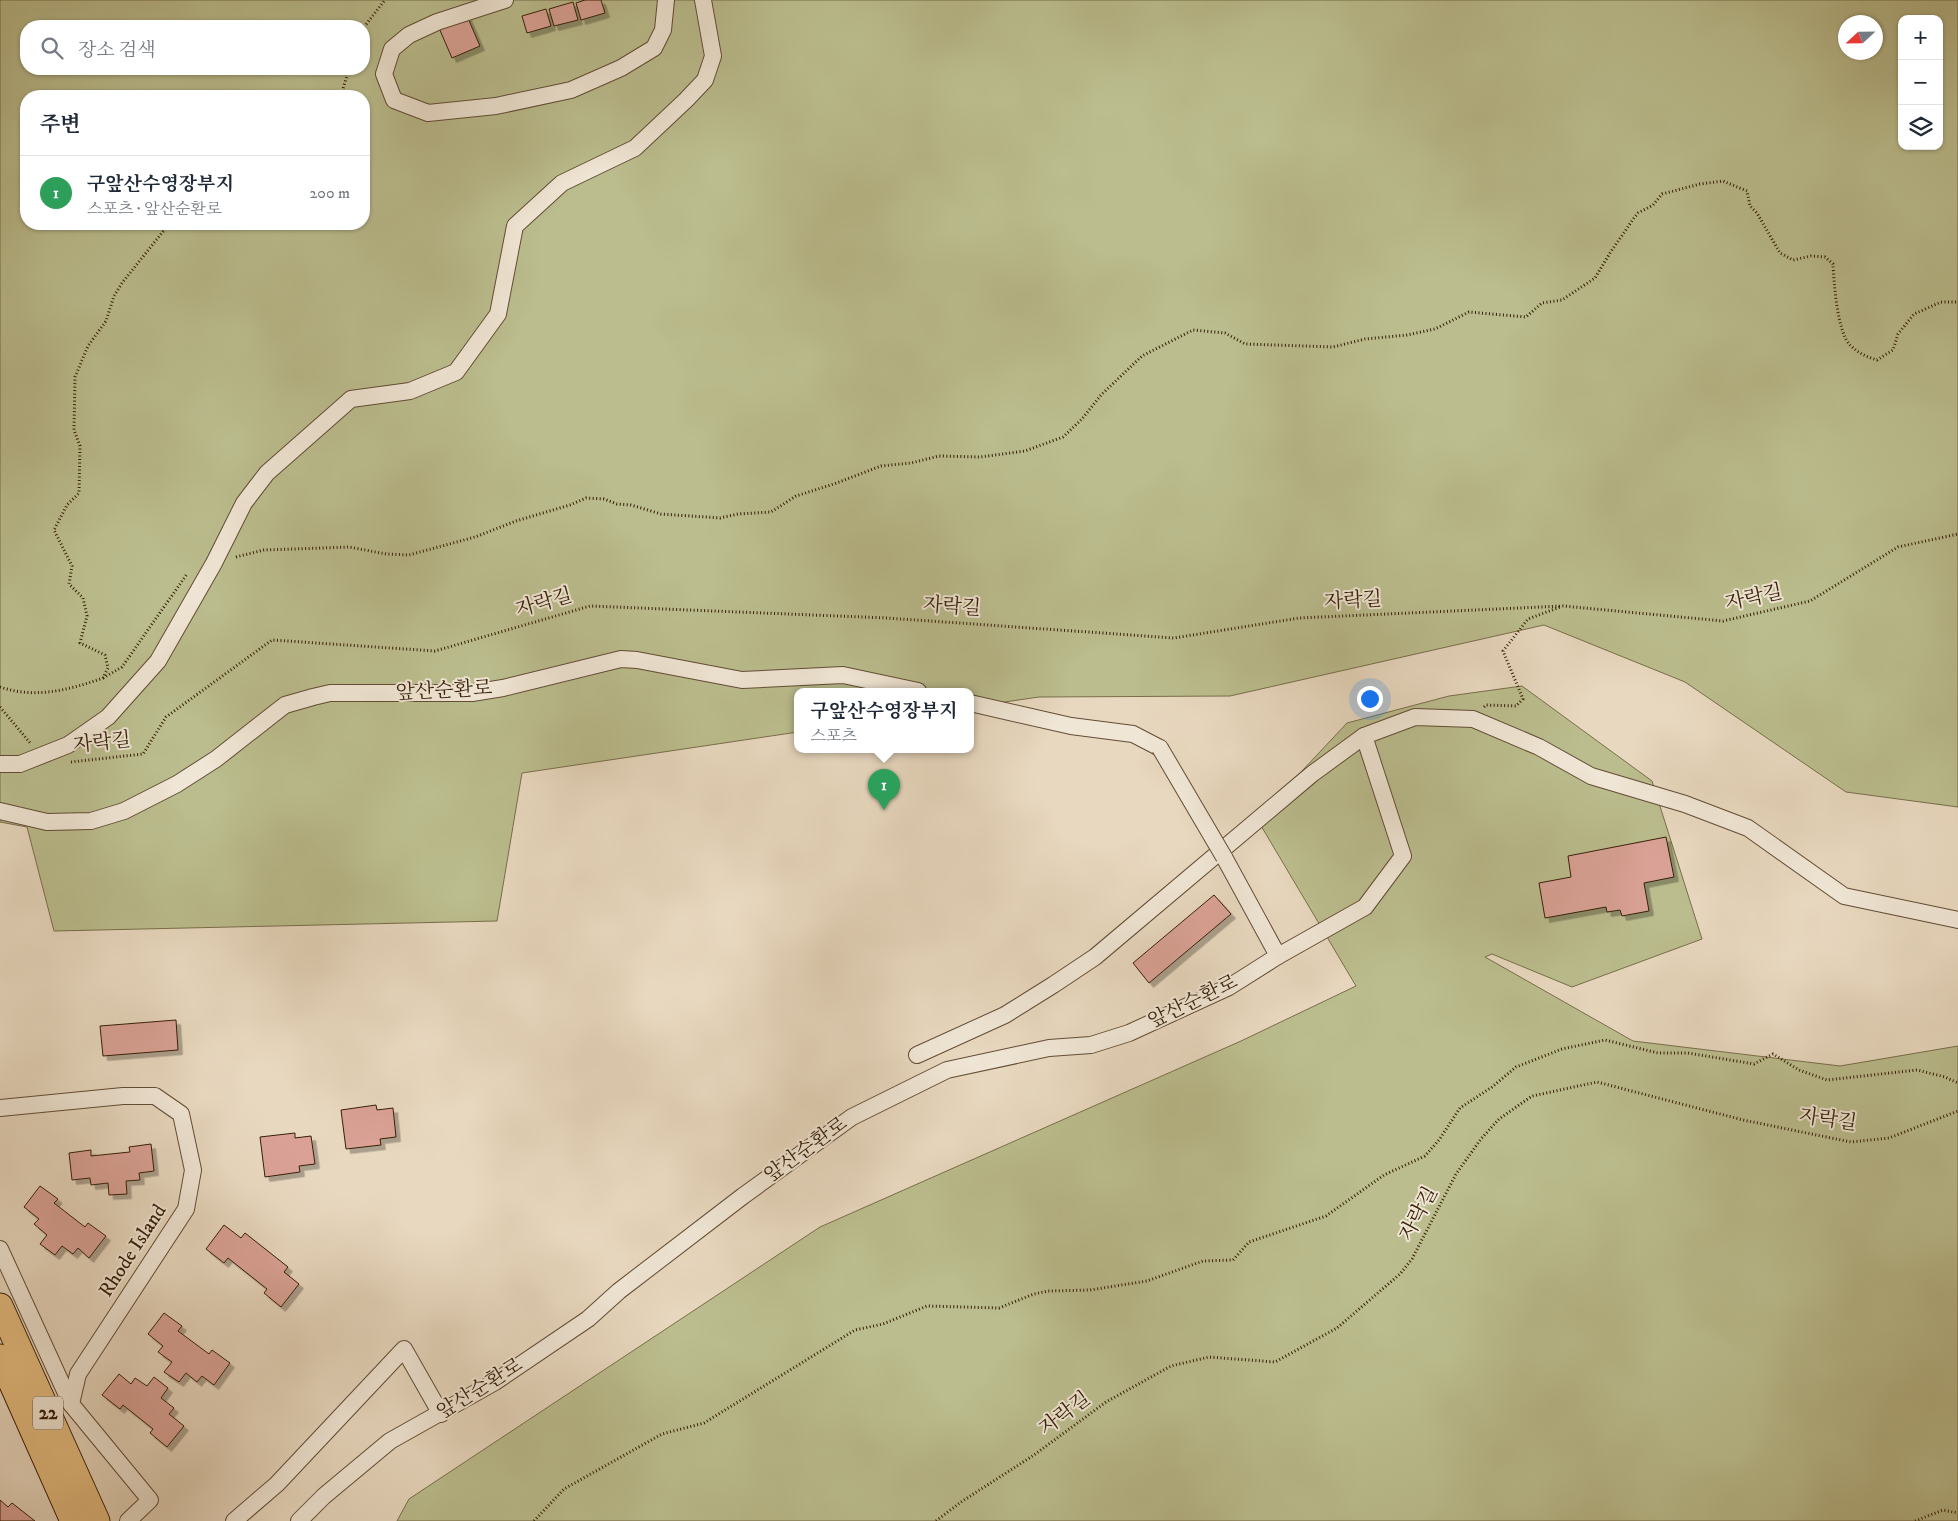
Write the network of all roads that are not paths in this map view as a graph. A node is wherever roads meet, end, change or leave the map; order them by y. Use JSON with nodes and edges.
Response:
{"nodes":[{"id":1,"x":505,"y":0,"type":"edge"},
{"id":2,"x":666,"y":0,"type":"edge"},
{"id":3,"x":703,"y":0,"type":"edge"},
{"id":4,"x":904,"y":688,"type":"edge"},
{"id":5,"x":974,"y":704,"type":"edge"},
{"id":6,"x":1364,"y":736,"type":"junction"},
{"id":7,"x":0,"y":764,"type":"edge"},
{"id":8,"x":0,"y":811,"type":"edge"},
{"id":9,"x":1958,"y":920,"type":"edge"},
{"id":10,"x":1278,"y":956,"type":"junction"},
{"id":11,"x":917,"y":1056,"type":"dead end"},
{"id":12,"x":0,"y":1108,"type":"edge"},
{"id":13,"x":0,"y":1249,"type":"edge"},
{"id":14,"x":0,"y":1306,"type":"edge"},
{"id":15,"x":0,"y":1358,"type":"edge"},
{"id":16,"x":71,"y":1404,"type":"junction"},
{"id":17,"x":441,"y":1414,"type":"junction"},
{"id":18,"x":73,"y":1521,"type":"edge"},
{"id":19,"x":96,"y":1521,"type":"edge"},
{"id":20,"x":128,"y":1521,"type":"edge"},
{"id":21,"x":234,"y":1521,"type":"edge"},
{"id":22,"x":299,"y":1521,"type":"edge"}],
"edges":[{"from":1,"to":2,"type":"street"},
{"from":3,"to":7,"type":"street"},
{"from":4,"to":8,"type":"street","name":"앞산순환로"},
{"from":5,"to":10,"type":"street","bridge":true},
{"from":6,"to":9,"type":"street"},
{"from":6,"to":10,"type":"street","name":"앞산순환로"},
{"from":6,"to":11,"type":"street"},
{"from":10,"to":17,"type":"street","name":"앞산순환로"},
{"from":12,"to":16,"type":"street","name":"Rhode Island"},
{"from":13,"to":16,"type":"street"},
{"from":14,"to":19,"type":"highway","number":"22"},
{"from":15,"to":18,"type":"highway","number":"22"},
{"from":16,"to":20,"type":"street"},
{"from":17,"to":21,"type":"street"},
{"from":17,"to":22,"type":"street","name":"앞산순환로"}]}
